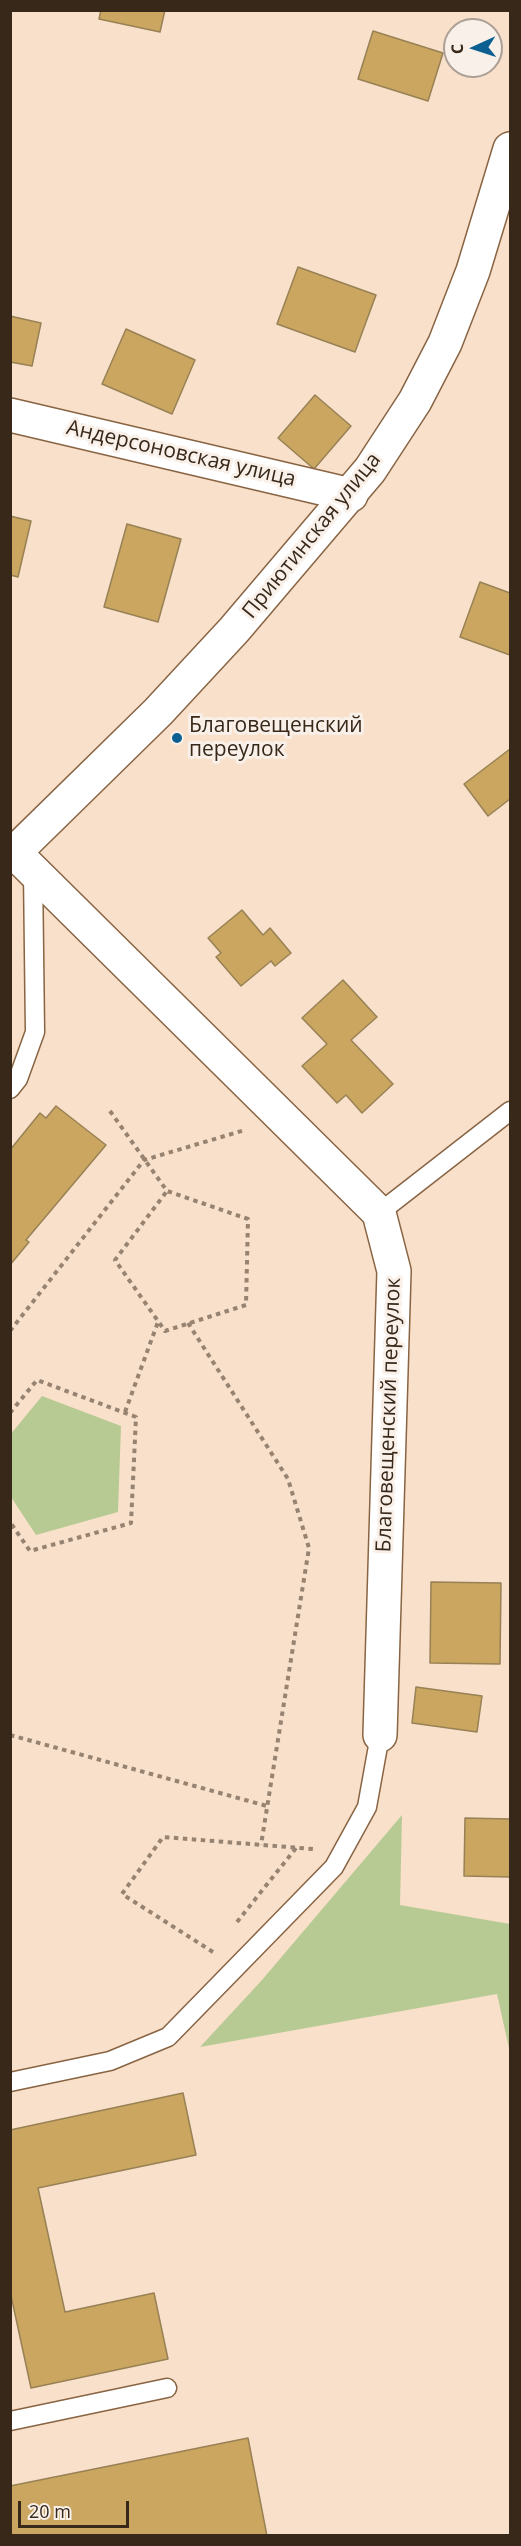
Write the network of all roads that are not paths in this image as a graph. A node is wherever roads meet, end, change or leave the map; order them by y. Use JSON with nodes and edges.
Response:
{"nodes":[{"id":1,"x":510,"y":148,"type":"edge"},
{"id":2,"x":10,"y":415,"type":"edge"},
{"id":3,"x":351,"y":495,"type":"junction"},
{"id":4,"x":19,"y":860,"type":"edge"},
{"id":5,"x":10,"y":1089,"type":"edge"},
{"id":6,"x":510,"y":1111,"type":"edge"},
{"id":7,"x":379,"y":1213,"type":"junction"},
{"id":8,"x":380,"y":1735,"type":"joint"},
{"id":9,"x":10,"y":2082,"type":"edge"},
{"id":10,"x":167,"y":2388,"type":"dead end"},
{"id":11,"x":10,"y":2421,"type":"edge"}],
"edges":[{"from":1,"to":3,"type":"street","name":"Приютинская улица"},
{"from":2,"to":3,"type":"street","name":"Андерсоновская улица"},
{"from":3,"to":4,"type":"street","name":"Приютинская улица"},
{"from":4,"to":5,"type":"lane"},
{"from":4,"to":7,"type":"street"},
{"from":6,"to":7,"type":"lane"},
{"from":7,"to":8,"type":"street","name":"Благовещенский переулок"},
{"from":8,"to":9,"type":"lane"},
{"from":10,"to":11,"type":"lane"}]}
